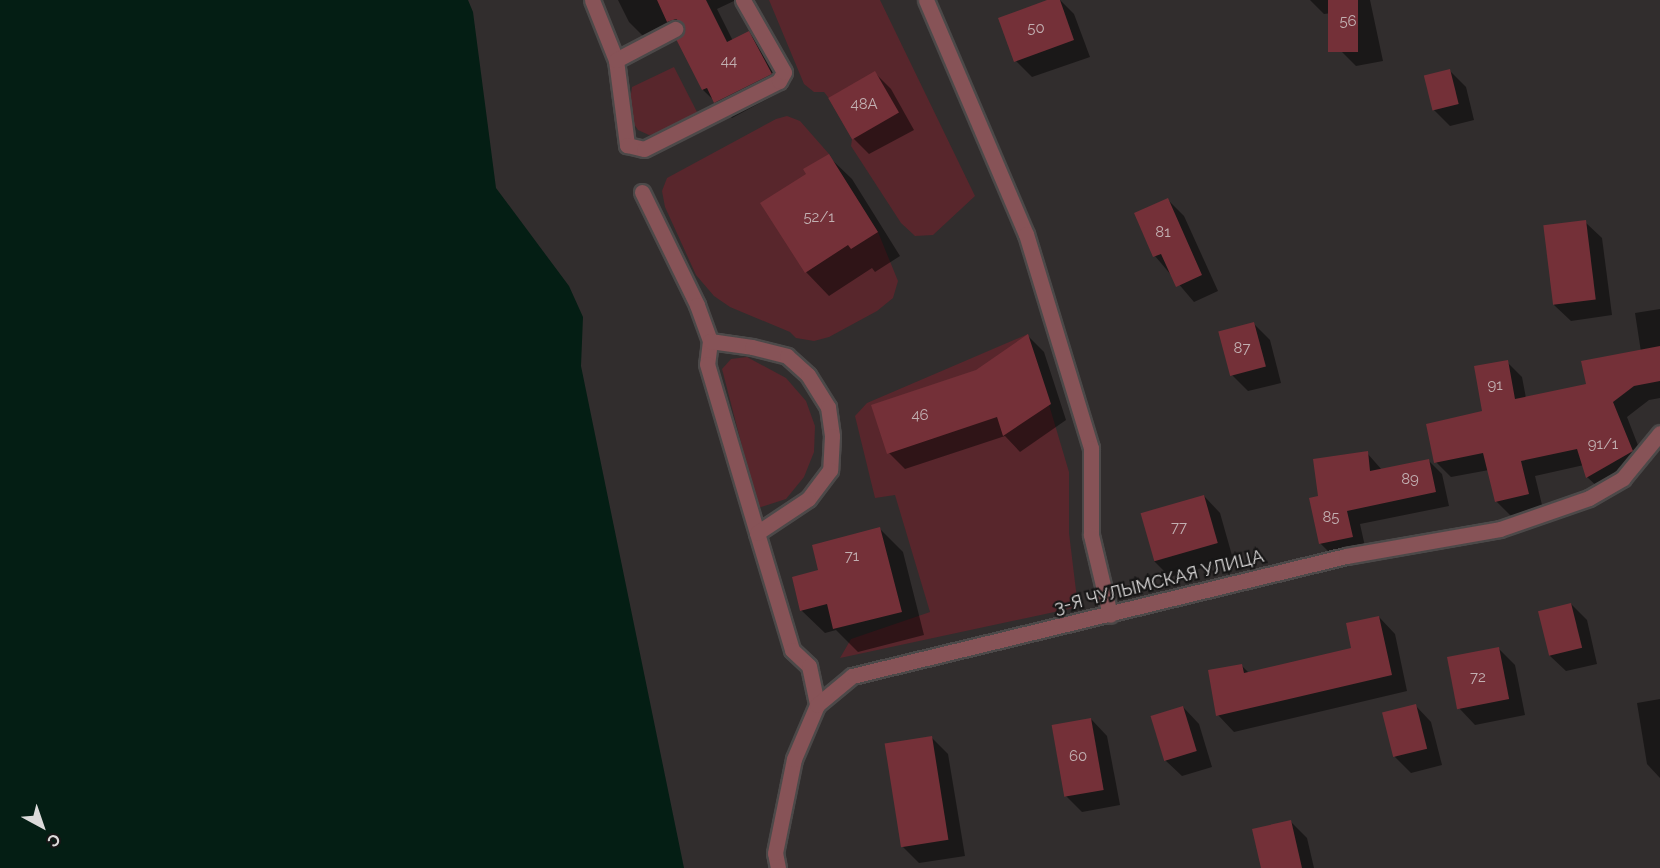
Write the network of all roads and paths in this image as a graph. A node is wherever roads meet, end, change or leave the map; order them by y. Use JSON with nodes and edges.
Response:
{"nodes":[{"id":1,"x":592,"y":0,"type":"edge"},
{"id":2,"x":743,"y":0,"type":"edge"},
{"id":3,"x":926,"y":0,"type":"edge"},
{"id":4,"x":675,"y":29,"type":"dead end"},
{"id":5,"x":616,"y":60,"type":"junction"},
{"id":6,"x":642,"y":192,"type":"dead end"},
{"id":7,"x":710,"y":340,"type":"junction"},
{"id":8,"x":1660,"y":433,"type":"edge"},
{"id":9,"x":757,"y":533,"type":"junction"},
{"id":10,"x":1110,"y":615,"type":"junction"},
{"id":11,"x":817,"y":705,"type":"junction"},
{"id":12,"x":778,"y":868,"type":"edge"}],
"edges":[{"from":1,"to":5,"type":"street"},
{"from":2,"to":5,"type":"street"},
{"from":3,"to":10,"type":"street"},
{"from":4,"to":5,"type":"street"},
{"from":6,"to":7,"type":"street"},
{"from":7,"to":9,"type":"street"},
{"from":7,"to":9,"type":"street"},
{"from":8,"to":10,"type":"street","name":"3-Я ЧУЛЫМСКАЯ УЛИЦА"},
{"from":9,"to":11,"type":"street"},
{"from":10,"to":11,"type":"street","name":"3-Я ЧУЛЫМСКАЯ УЛИЦА"},
{"from":11,"to":12,"type":"street","name":"3-Я ЧУЛЫМСКАЯ УЛИЦА"}]}
